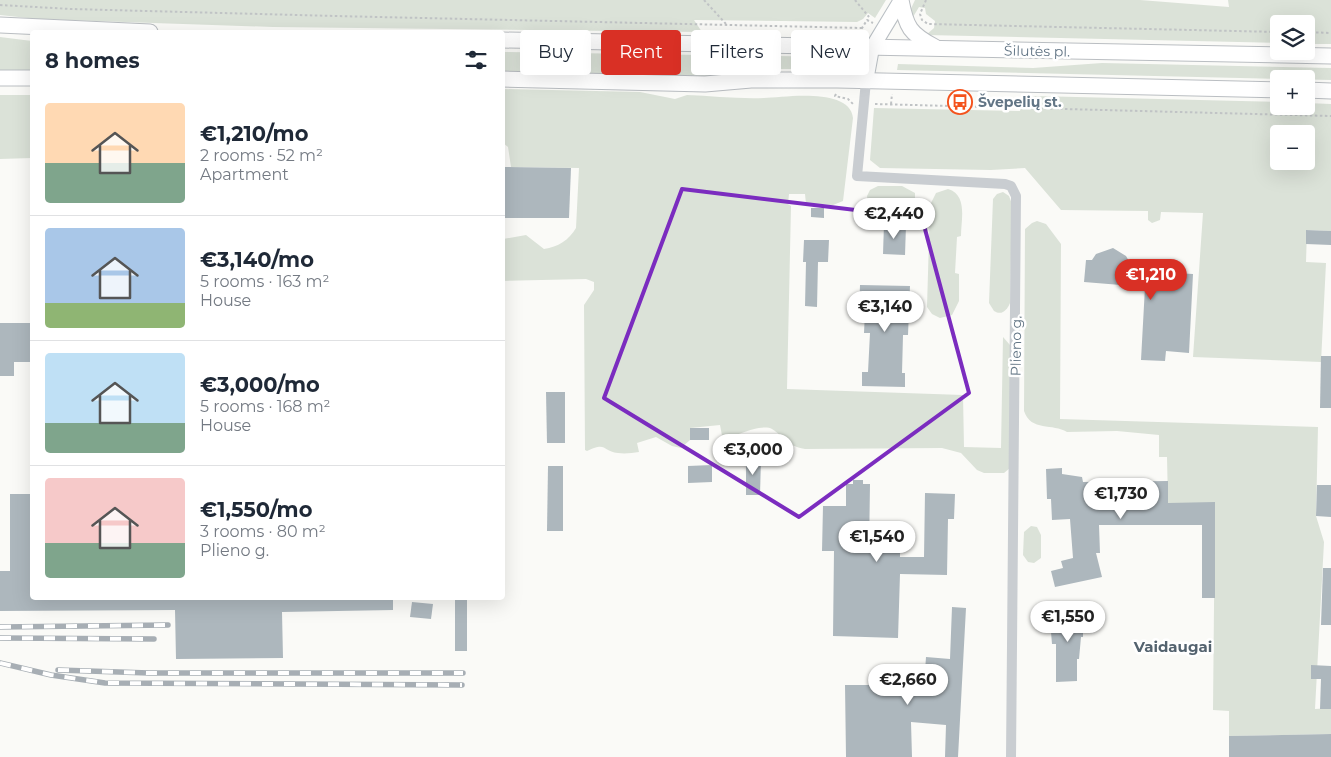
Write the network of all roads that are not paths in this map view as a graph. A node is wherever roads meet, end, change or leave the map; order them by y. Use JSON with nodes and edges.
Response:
{"nodes":[{"id":1,"x":901,"y":0,"type":"edge"},
{"id":2,"x":0,"y":26,"type":"edge"},
{"id":3,"x":100,"y":30,"type":"edge"},
{"id":4,"x":505,"y":40,"type":"edge"},
{"id":5,"x":872,"y":48,"type":"junction"},
{"id":6,"x":938,"y":49,"type":"junction"},
{"id":7,"x":1331,"y":56,"type":"edge"},
{"id":8,"x":0,"y":78,"type":"edge"},
{"id":9,"x":30,"y":78,"type":"edge"},
{"id":10,"x":505,"y":78,"type":"edge"},
{"id":11,"x":866,"y":81,"type":"junction"},
{"id":12,"x":1270,"y":90,"type":"edge"},
{"id":13,"x":1315,"y":90,"type":"edge"},
{"id":14,"x":1331,"y":91,"type":"edge"},
{"id":15,"x":1011,"y":757,"type":"edge"}],
"edges":[{"from":1,"to":5,"type":"street"},
{"from":1,"to":6,"type":"main road"},
{"from":2,"to":3,"type":"main road"},
{"from":4,"to":5,"type":"main road","name":"Šilutės pl."},
{"from":5,"to":6,"type":"main road","name":"Šilutės pl."},
{"from":5,"to":11,"type":"street"},
{"from":6,"to":7,"type":"main road","name":"Šilutės pl."},
{"from":8,"to":9,"type":"main road"},
{"from":10,"to":11,"type":"main road"},
{"from":11,"to":12,"type":"main road"},
{"from":11,"to":15,"type":"street","name":"Plieno g."},
{"from":13,"to":14,"type":"main road"}]}
